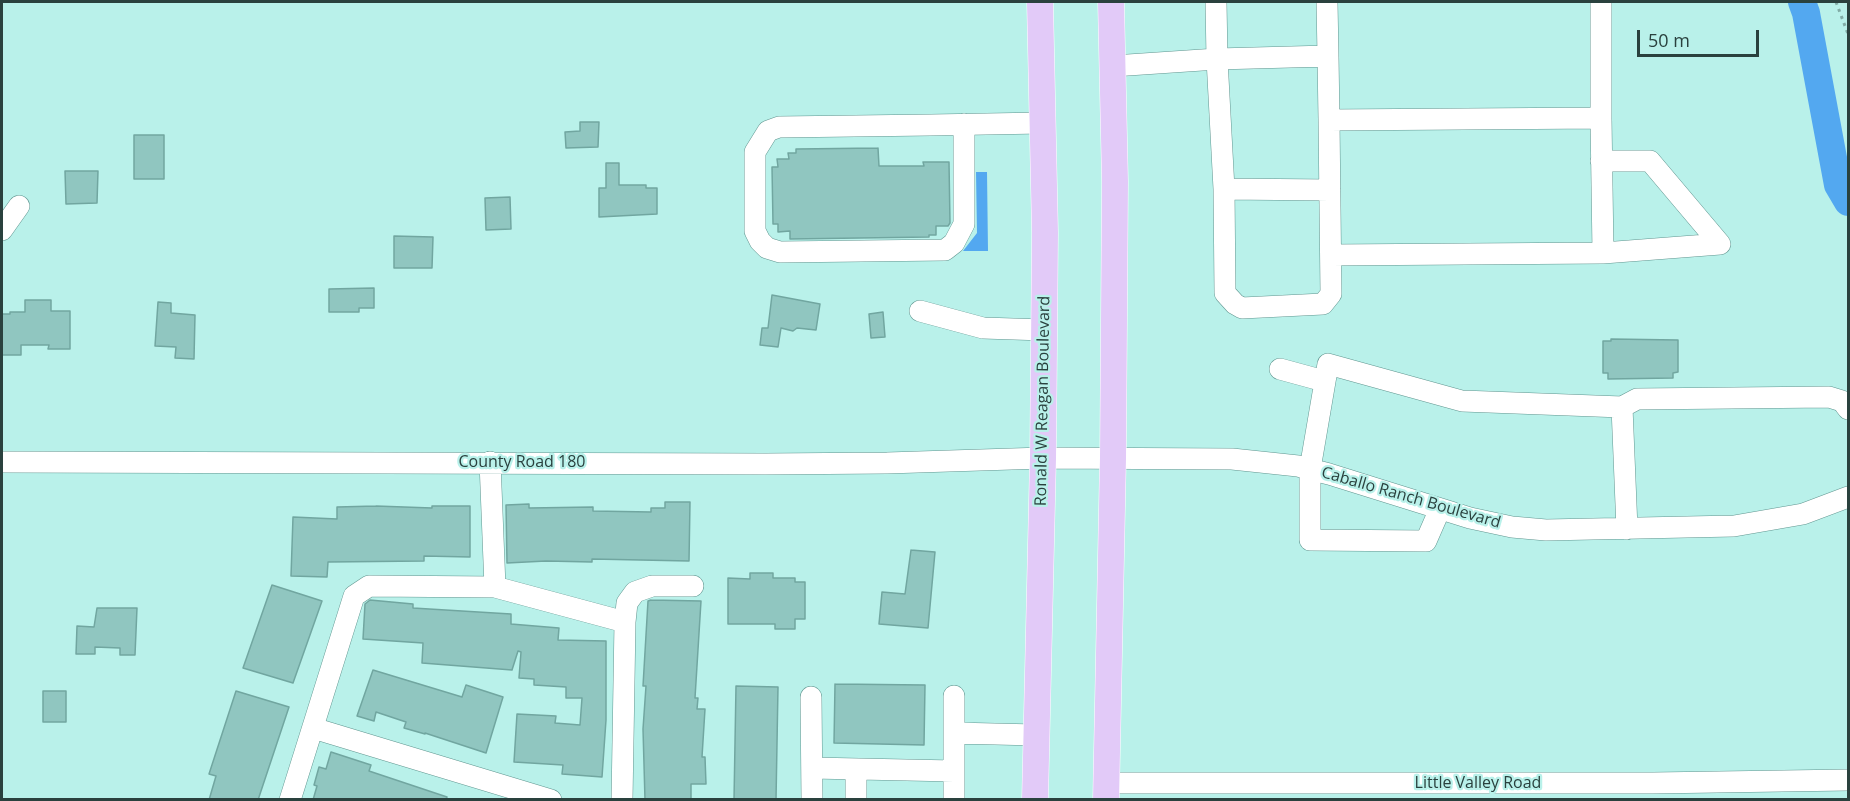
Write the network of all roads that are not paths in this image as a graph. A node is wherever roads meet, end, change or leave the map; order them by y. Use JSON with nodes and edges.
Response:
{"nodes":[{"id":1,"x":1040,"y":2,"type":"edge"},
{"id":2,"x":1112,"y":2,"type":"edge"},
{"id":3,"x":1216,"y":2,"type":"edge"},
{"id":4,"x":1327,"y":2,"type":"edge"},
{"id":5,"x":1601,"y":2,"type":"edge"},
{"id":6,"x":1328,"y":56,"type":"junction"},
{"id":7,"x":1217,"y":59,"type":"junction"},
{"id":8,"x":1113,"y":66,"type":"junction"},
{"id":9,"x":1601,"y":118,"type":"junction"},
{"id":10,"x":1329,"y":120,"type":"junction"},
{"id":11,"x":1042,"y":123,"type":"junction"},
{"id":12,"x":964,"y":124,"type":"junction"},
{"id":13,"x":1601,"y":161,"type":"junction"},
{"id":14,"x":1224,"y":189,"type":"junction"},
{"id":15,"x":1330,"y":190,"type":"junction"},
{"id":16,"x":19,"y":206,"type":"dead end"},
{"id":17,"x":2,"y":230,"type":"edge"},
{"id":18,"x":1603,"y":253,"type":"junction"},
{"id":19,"x":1331,"y":255,"type":"junction"},
{"id":20,"x":920,"y":311,"type":"dead end"},
{"id":21,"x":1044,"y":330,"type":"junction"},
{"id":22,"x":1280,"y":369,"type":"dead end"},
{"id":23,"x":1324,"y":381,"type":"junction"},
{"id":24,"x":1622,"y":407,"type":"junction"},
{"id":25,"x":1848,"y":409,"type":"edge"},
{"id":26,"x":1043,"y":458,"type":"junction"},
{"id":27,"x":1113,"y":459,"type":"junction"},
{"id":28,"x":2,"y":462,"type":"edge"},
{"id":29,"x":490,"y":462,"type":"junction"},
{"id":30,"x":1310,"y":469,"type":"junction"},
{"id":31,"x":1848,"y":496,"type":"edge"},
{"id":32,"x":1440,"y":509,"type":"junction"},
{"id":33,"x":1627,"y":529,"type":"junction"},
{"id":34,"x":693,"y":586,"type":"dead end"},
{"id":35,"x":495,"y":587,"type":"junction"},
{"id":36,"x":625,"y":622,"type":"junction"},
{"id":37,"x":954,"y":696,"type":"dead end"},
{"id":38,"x":811,"y":697,"type":"dead end"},
{"id":39,"x":313,"y":728,"type":"junction"},
{"id":40,"x":954,"y":733,"type":"junction"},
{"id":41,"x":1036,"y":735,"type":"junction"},
{"id":42,"x":812,"y":768,"type":"junction"},
{"id":43,"x":856,"y":769,"type":"junction"},
{"id":44,"x":954,"y":771,"type":"junction"},
{"id":45,"x":1848,"y":780,"type":"edge"},
{"id":46,"x":1106,"y":791,"type":"edge"},
{"id":47,"x":290,"y":800,"type":"edge"},
{"id":48,"x":551,"y":800,"type":"edge"},
{"id":49,"x":622,"y":800,"type":"edge"},
{"id":50,"x":812,"y":800,"type":"edge"},
{"id":51,"x":856,"y":800,"type":"edge"},
{"id":52,"x":954,"y":800,"type":"edge"},
{"id":53,"x":1035,"y":800,"type":"edge"}],
"edges":[{"from":1,"to":11,"type":"main road","name":"Ronald W Reagan Boulevard"},
{"from":2,"to":8,"type":"main road"},
{"from":3,"to":7,"type":"street"},
{"from":4,"to":6,"type":"street"},
{"from":5,"to":9,"type":"street"},
{"from":6,"to":7,"type":"street"},
{"from":6,"to":10,"type":"street"},
{"from":7,"to":8,"type":"street"},
{"from":7,"to":14,"type":"street"},
{"from":8,"to":27,"type":"main road"},
{"from":9,"to":10,"type":"street"},
{"from":9,"to":13,"type":"street"},
{"from":10,"to":15,"type":"street"},
{"from":11,"to":12,"type":"street"},
{"from":11,"to":21,"type":"main road","name":"Ronald W Reagan Boulevard"},
{"from":12,"to":12,"type":"street"},
{"from":13,"to":18,"type":"street"},
{"from":13,"to":18,"type":"street"},
{"from":14,"to":15,"type":"street"},
{"from":14,"to":19,"type":"street"},
{"from":15,"to":19,"type":"street"},
{"from":16,"to":17,"type":"street"},
{"from":18,"to":19,"type":"street"},
{"from":20,"to":21,"type":"street"},
{"from":21,"to":26,"type":"main road","name":"Ronald W Reagan Boulevard"},
{"from":22,"to":23,"type":"street"},
{"from":23,"to":24,"type":"street"},
{"from":23,"to":30,"type":"street"},
{"from":24,"to":25,"type":"street"},
{"from":24,"to":33,"type":"street"},
{"from":26,"to":27,"type":"street","name":"Caballo Ranch Boulevard"},
{"from":26,"to":29,"type":"street","name":"County Road 180"},
{"from":26,"to":41,"type":"main road","name":"Ronald W Reagan Boulevard"},
{"from":27,"to":30,"type":"street","name":"Caballo Ranch Boulevard"},
{"from":27,"to":46,"type":"main road"},
{"from":28,"to":29,"type":"street","name":"County Road 180"},
{"from":29,"to":35,"type":"street"},
{"from":30,"to":32,"type":"street","name":"Caballo Ranch Boulevard"},
{"from":30,"to":32,"type":"street"},
{"from":31,"to":33,"type":"street","name":"Caballo Ranch Boulevard"},
{"from":32,"to":33,"type":"street","name":"Caballo Ranch Boulevard"},
{"from":34,"to":36,"type":"street"},
{"from":35,"to":36,"type":"street"},
{"from":35,"to":39,"type":"street"},
{"from":36,"to":49,"type":"street"},
{"from":37,"to":40,"type":"street"},
{"from":38,"to":42,"type":"street"},
{"from":39,"to":47,"type":"street"},
{"from":39,"to":48,"type":"street"},
{"from":40,"to":41,"type":"street"},
{"from":40,"to":44,"type":"street"},
{"from":41,"to":53,"type":"main road","name":"Ronald W Reagan Boulevard"},
{"from":42,"to":43,"type":"street"},
{"from":42,"to":50,"type":"street"},
{"from":43,"to":44,"type":"street"},
{"from":43,"to":51,"type":"street"},
{"from":44,"to":52,"type":"street"},
{"from":45,"to":46,"type":"street","name":"Little Valley Road"}]}
